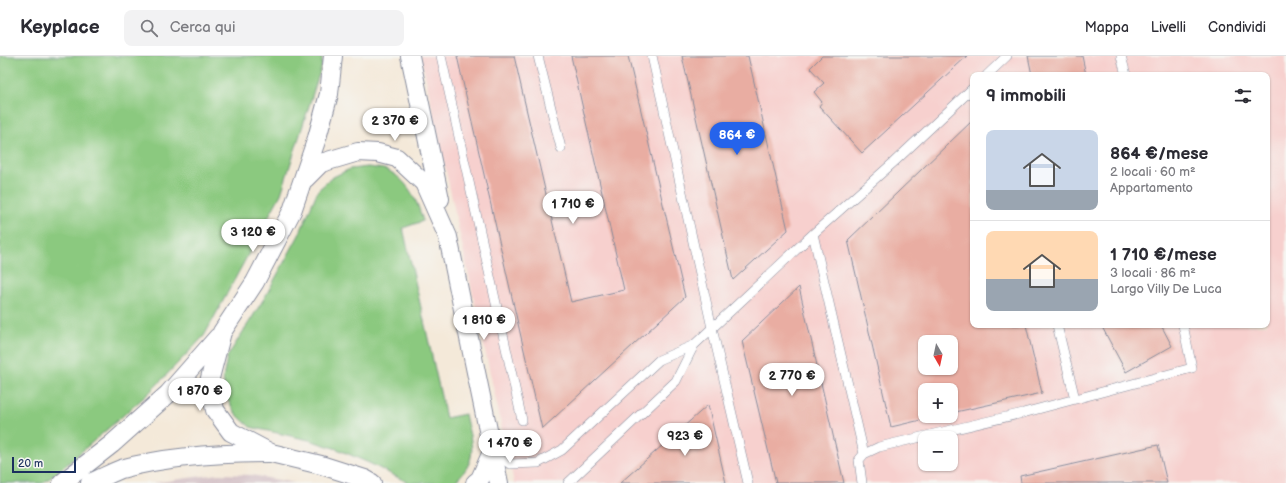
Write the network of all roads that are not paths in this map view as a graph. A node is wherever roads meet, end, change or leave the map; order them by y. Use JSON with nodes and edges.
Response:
{"nodes":[{"id":1,"x":333,"y":56,"type":"edge"},
{"id":2,"x":410,"y":56,"type":"edge"},
{"id":3,"x":441,"y":56,"type":"edge"},
{"id":4,"x":538,"y":56,"type":"edge"},
{"id":5,"x":652,"y":56,"type":"edge"},
{"id":6,"x":1008,"y":56,"type":"edge"},
{"id":7,"x":1121,"y":56,"type":"edge"},
{"id":8,"x":995,"y":72,"type":"edge"},
{"id":9,"x":1125,"y":72,"type":"edge"},
{"id":10,"x":970,"y":91,"type":"edge"},
{"id":11,"x":562,"y":148,"type":"dead end"},
{"id":12,"x":302,"y":183,"type":"junction"},
{"id":13,"x":813,"y":234,"type":"junction"},
{"id":14,"x":448,"y":237,"type":"junction"},
{"id":15,"x":712,"y":328,"type":"junction"},
{"id":16,"x":1058,"y":328,"type":"edge"},
{"id":17,"x":1184,"y":328,"type":"edge"},
{"id":18,"x":222,"y":332,"type":"junction"},
{"id":19,"x":694,"y":344,"type":"junction"},
{"id":20,"x":1075,"y":399,"type":"junction"},
{"id":21,"x":522,"y":420,"type":"dead end"},
{"id":22,"x":492,"y":452,"type":"junction"},
{"id":23,"x":271,"y":453,"type":"junction"},
{"id":24,"x":864,"y":454,"type":"junction"},
{"id":25,"x":62,"y":483,"type":"edge"},
{"id":26,"x":90,"y":483,"type":"edge"},
{"id":27,"x":372,"y":483,"type":"edge"},
{"id":28,"x":475,"y":483,"type":"edge"},
{"id":29,"x":499,"y":483,"type":"edge"},
{"id":30,"x":568,"y":483,"type":"edge"},
{"id":31,"x":748,"y":483,"type":"edge"},
{"id":32,"x":862,"y":483,"type":"edge"}],
"edges":[{"from":1,"to":12,"type":"street"},
{"from":2,"to":14,"type":"street"},
{"from":3,"to":21,"type":"lane"},
{"from":4,"to":11,"type":"lane"},
{"from":5,"to":15,"type":"lane"},
{"from":6,"to":8,"type":"lane"},
{"from":7,"to":9,"type":"lane"},
{"from":10,"to":13,"type":"lane"},
{"from":12,"to":14,"type":"street"},
{"from":12,"to":18,"type":"street"},
{"from":13,"to":15,"type":"lane"},
{"from":13,"to":24,"type":"lane"},
{"from":14,"to":22,"type":"street"},
{"from":15,"to":19,"type":"lane"},
{"from":15,"to":31,"type":"lane"},
{"from":16,"to":20,"type":"lane"},
{"from":17,"to":20,"type":"lane"},
{"from":18,"to":23,"type":"street"},
{"from":18,"to":25,"type":"street"},
{"from":19,"to":22,"type":"lane"},
{"from":19,"to":30,"type":"lane"},
{"from":20,"to":24,"type":"lane"},
{"from":22,"to":28,"type":"street"},
{"from":22,"to":29,"type":"street"},
{"from":23,"to":26,"type":"street"},
{"from":23,"to":27,"type":"street"},
{"from":24,"to":32,"type":"lane"}]}
